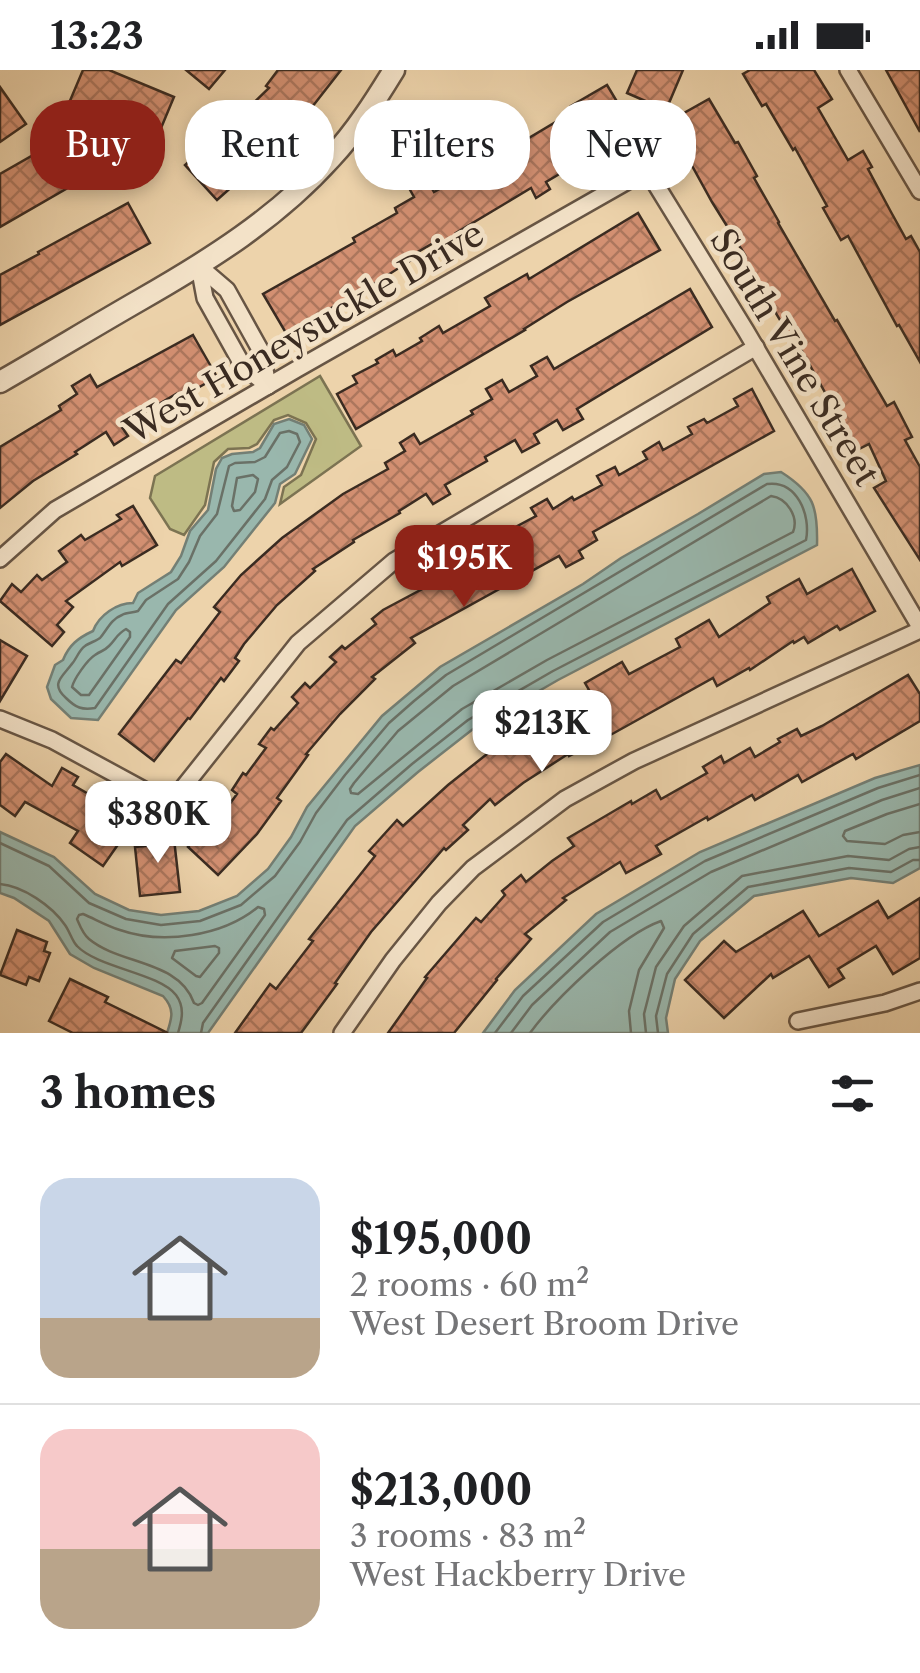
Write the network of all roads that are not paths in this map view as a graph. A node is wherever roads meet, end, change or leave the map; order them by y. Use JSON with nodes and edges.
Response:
{"nodes":[{"id":1,"x":394,"y":70,"type":"edge"},
{"id":2,"x":848,"y":70,"type":"edge"},
{"id":3,"x":613,"y":190,"type":"edge"},
{"id":4,"x":660,"y":190,"type":"edge"},
{"id":5,"x":920,"y":191,"type":"edge"},
{"id":6,"x":199,"y":266,"type":"junction"},
{"id":7,"x":756,"y":347,"type":"junction"},
{"id":8,"x":0,"y":382,"type":"edge"},
{"id":9,"x":268,"y":386,"type":"junction"},
{"id":10,"x":0,"y":559,"type":"edge"},
{"id":11,"x":920,"y":628,"type":"edge"},
{"id":12,"x":0,"y":719,"type":"edge"},
{"id":13,"x":920,"y":991,"type":"edge"},
{"id":14,"x":798,"y":1021,"type":"dead end"},
{"id":15,"x":342,"y":1033,"type":"edge"}],
"edges":[{"from":1,"to":6,"type":"street"},
{"from":2,"to":5,"type":"street"},
{"from":3,"to":9,"type":"street","name":"West Honeysuckle Drive"},
{"from":4,"to":7,"type":"street","name":"South Vine Street"},
{"from":6,"to":8,"type":"street"},
{"from":6,"to":9,"type":"street"},
{"from":6,"to":9,"type":"street"},
{"from":7,"to":11,"type":"street","name":"South Vine Street"},
{"from":7,"to":12,"type":"street"},
{"from":9,"to":10,"type":"street","name":"West Honeysuckle Drive"},
{"from":11,"to":15,"type":"street"},
{"from":13,"to":14,"type":"street"}]}
